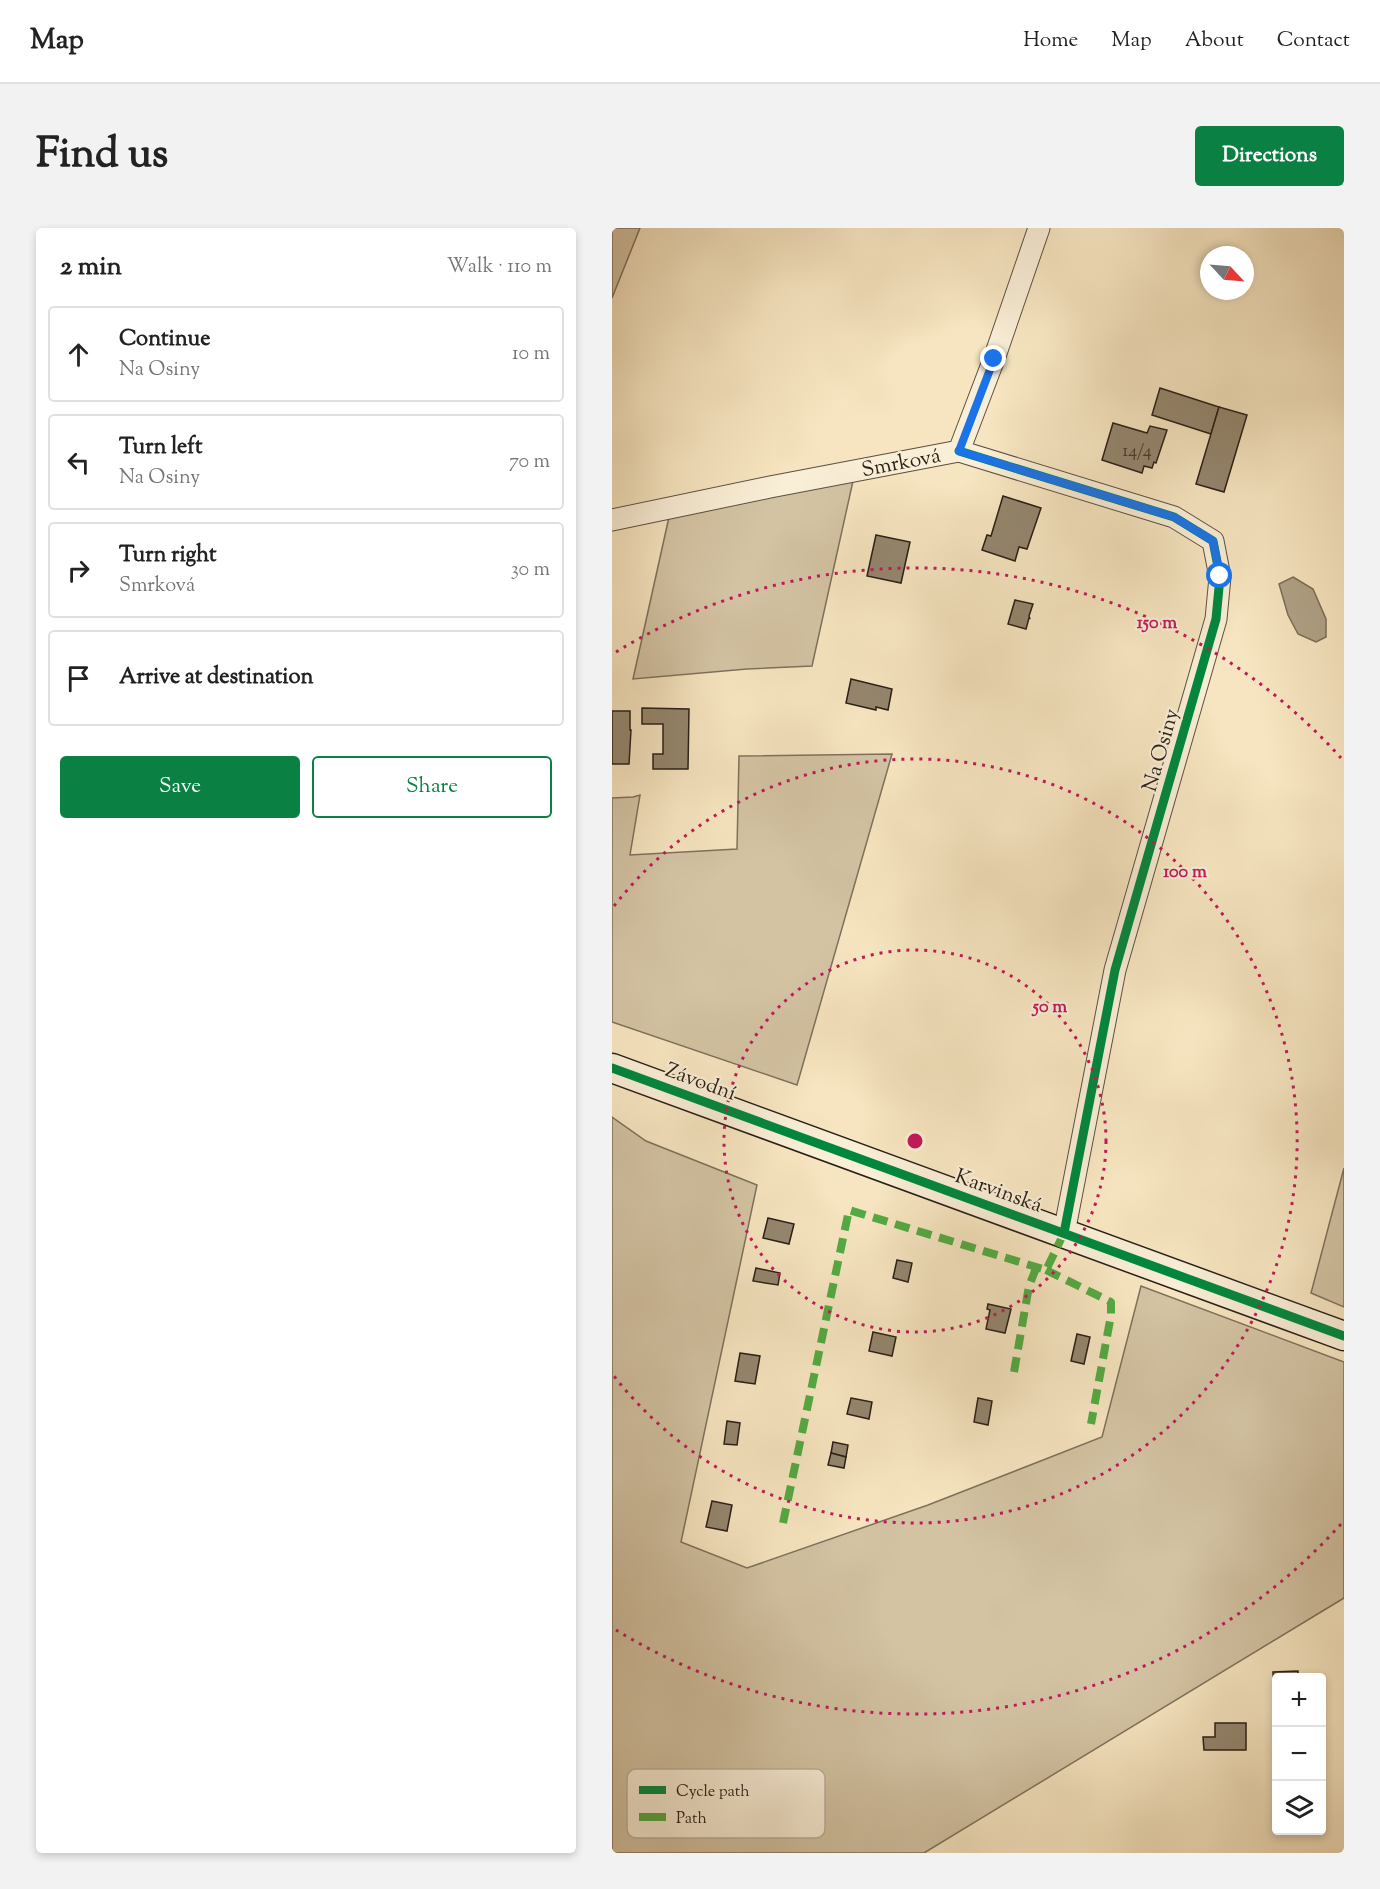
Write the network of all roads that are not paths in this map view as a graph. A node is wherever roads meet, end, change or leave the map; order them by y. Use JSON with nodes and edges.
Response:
{"nodes":[{"id":1,"x":1039,"y":228,"type":"edge"},
{"id":2,"x":959,"y":451,"type":"junction"},
{"id":3,"x":612,"y":520,"type":"edge"},
{"id":4,"x":612,"y":1068,"type":"edge"},
{"id":5,"x":777,"y":1128,"type":"joint"},
{"id":6,"x":1064,"y":1233,"type":"junction"},
{"id":7,"x":1344,"y":1336,"type":"edge"}],
"edges":[{"from":1,"to":2,"type":"street","name":"Smrková"},
{"from":2,"to":3,"type":"street","name":"Smrková"},
{"from":2,"to":6,"type":"street","name":"Na Osiny"},
{"from":4,"to":5,"type":"main road","name":"Závodní"},
{"from":5,"to":6,"type":"main road","name":"Karvinská"},
{"from":6,"to":7,"type":"main road","name":"Karvinská"}]}
